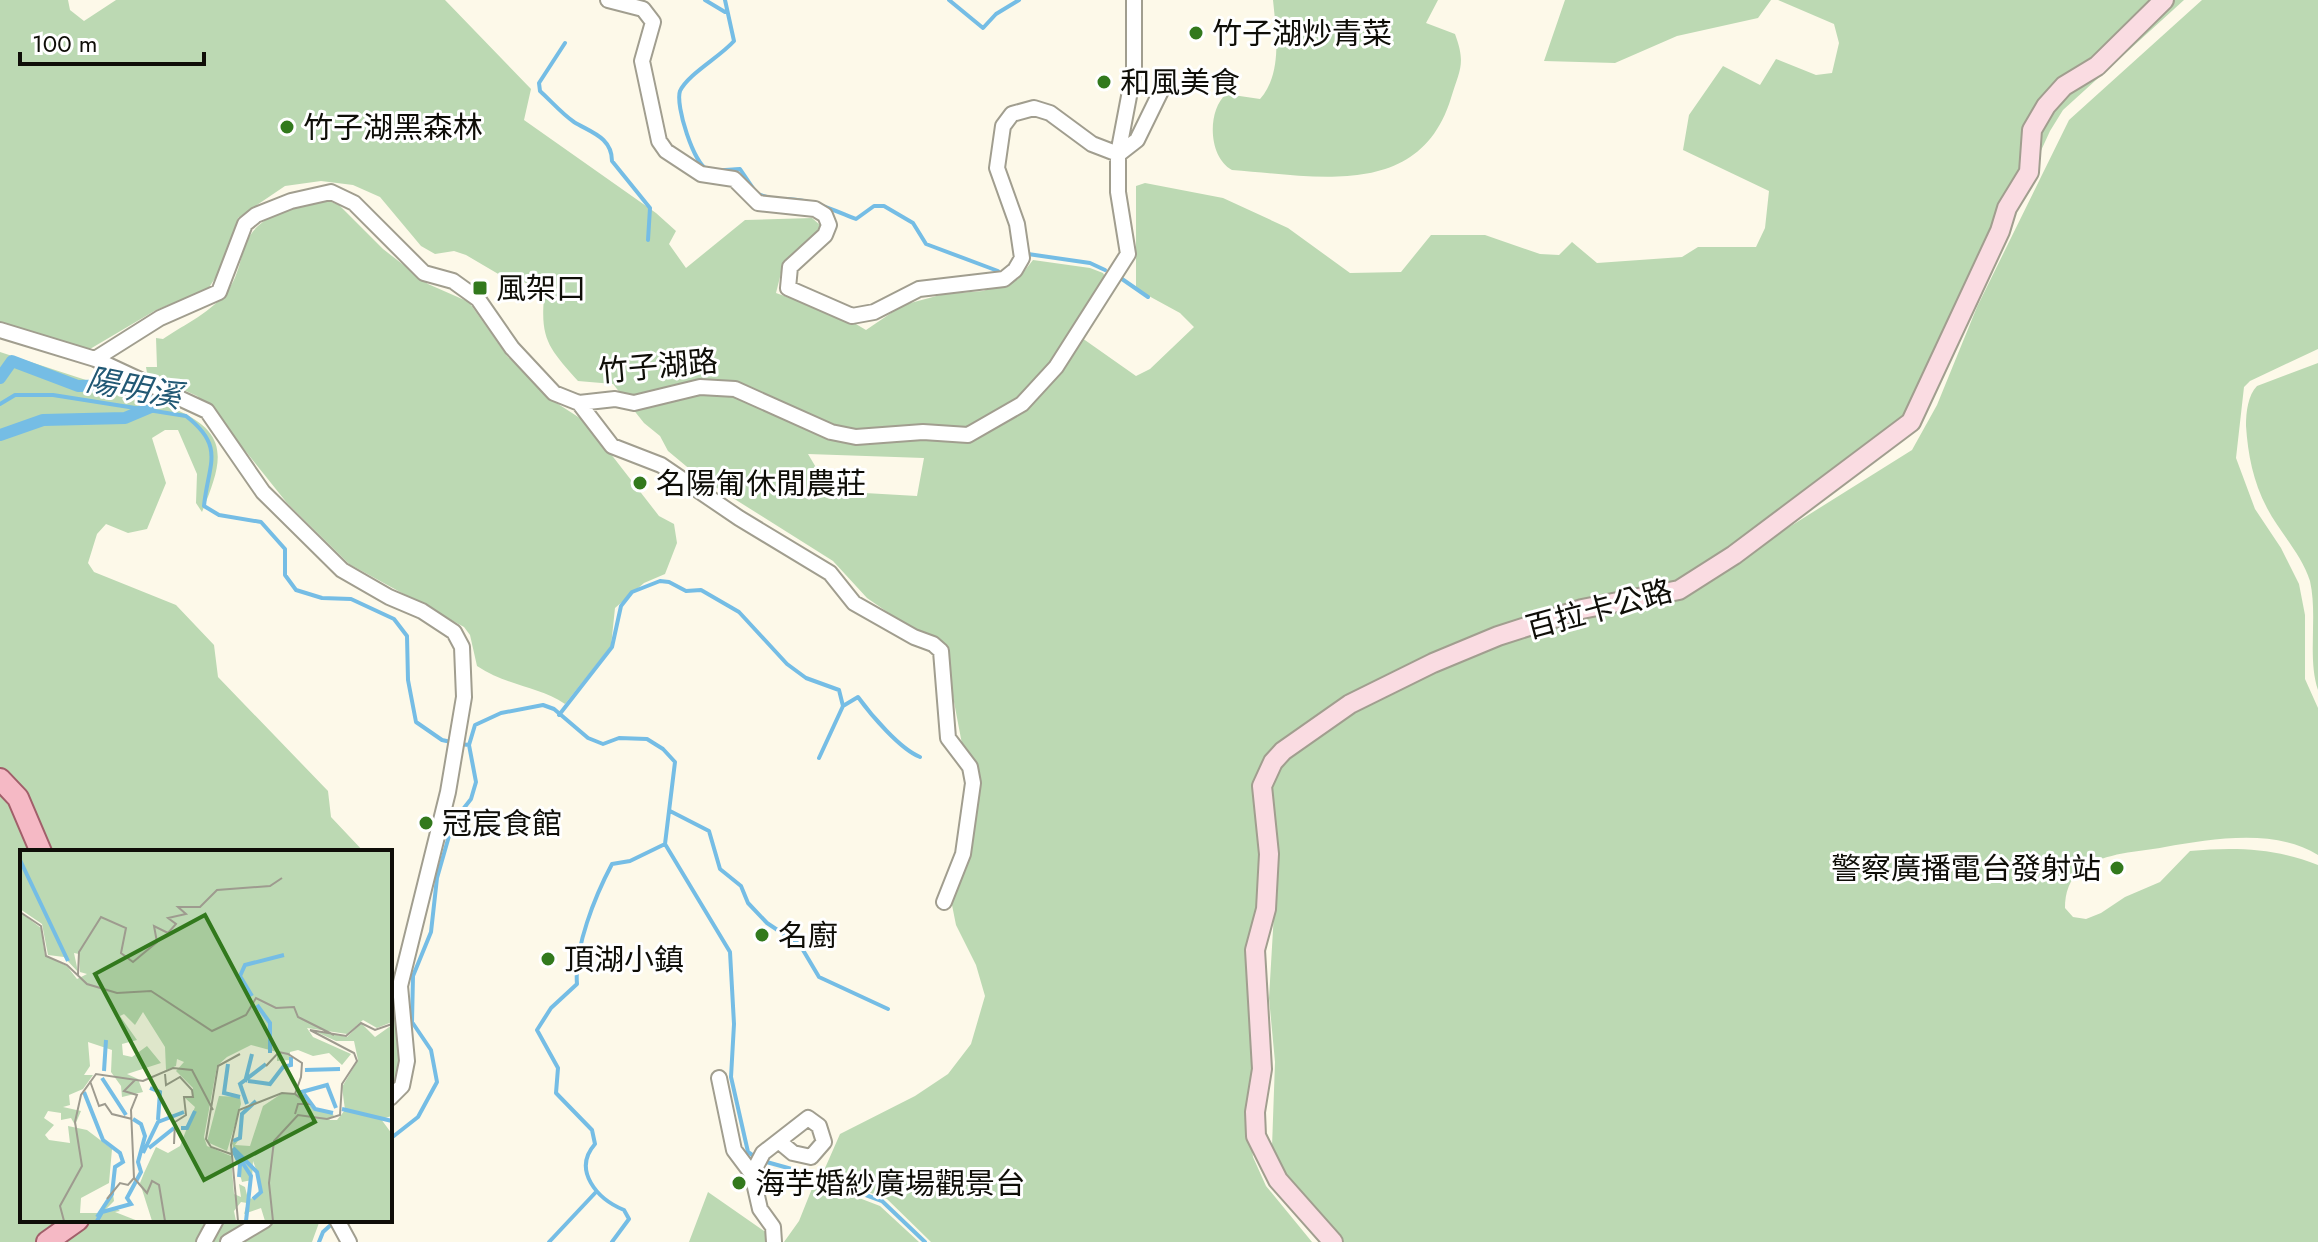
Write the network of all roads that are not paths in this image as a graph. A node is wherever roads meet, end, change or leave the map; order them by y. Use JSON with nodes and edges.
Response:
{"nodes":[{"id":1,"x":608,"y":0,"type":"edge"},
{"id":2,"x":1134,"y":0,"type":"edge"},
{"id":3,"x":2164,"y":0,"type":"edge"},
{"id":4,"x":1161,"y":91,"type":"dead end"},
{"id":5,"x":1118,"y":154,"type":"junction"},
{"id":6,"x":0,"y":330,"type":"edge"},
{"id":7,"x":95,"y":359,"type":"junction"},
{"id":8,"x":579,"y":403,"type":"junction"},
{"id":9,"x":0,"y":779,"type":"edge"},
{"id":10,"x":40,"y":850,"type":"edge"},
{"id":11,"x":944,"y":902,"type":"dead end"},
{"id":12,"x":719,"y":1078,"type":"dead end"},
{"id":13,"x":392,"y":1096,"type":"edge"},
{"id":14,"x":781,"y":1143,"type":"dead end"},
{"id":15,"x":756,"y":1166,"type":"junction"},
{"id":16,"x":75,"y":1222,"type":"edge"},
{"id":17,"x":215,"y":1222,"type":"edge"},
{"id":18,"x":262,"y":1222,"type":"edge"},
{"id":19,"x":338,"y":1222,"type":"edge"},
{"id":20,"x":47,"y":1242,"type":"edge"},
{"id":21,"x":204,"y":1242,"type":"edge"},
{"id":22,"x":228,"y":1242,"type":"edge"},
{"id":23,"x":349,"y":1242,"type":"edge"},
{"id":24,"x":774,"y":1242,"type":"edge"},
{"id":25,"x":1333,"y":1242,"type":"edge"}],
"edges":[{"from":1,"to":5,"type":"street"},
{"from":2,"to":5,"type":"street","name":"竹子湖路"},
{"from":3,"to":25,"type":"main road","name":"百拉卡公路"},
{"from":4,"to":5,"type":"street"},
{"from":5,"to":8,"type":"street","name":"竹子湖路"},
{"from":6,"to":7,"type":"street"},
{"from":7,"to":8,"type":"street","name":"竹子湖路"},
{"from":7,"to":13,"type":"street"},
{"from":8,"to":11,"type":"street"},
{"from":9,"to":10,"type":"main road"},
{"from":12,"to":15,"type":"street"},
{"from":14,"to":15,"type":"street"},
{"from":15,"to":24,"type":"street"},
{"from":16,"to":20,"type":"main road"},
{"from":17,"to":21,"type":"street"},
{"from":18,"to":22,"type":"street"},
{"from":19,"to":23,"type":"street"}]}
